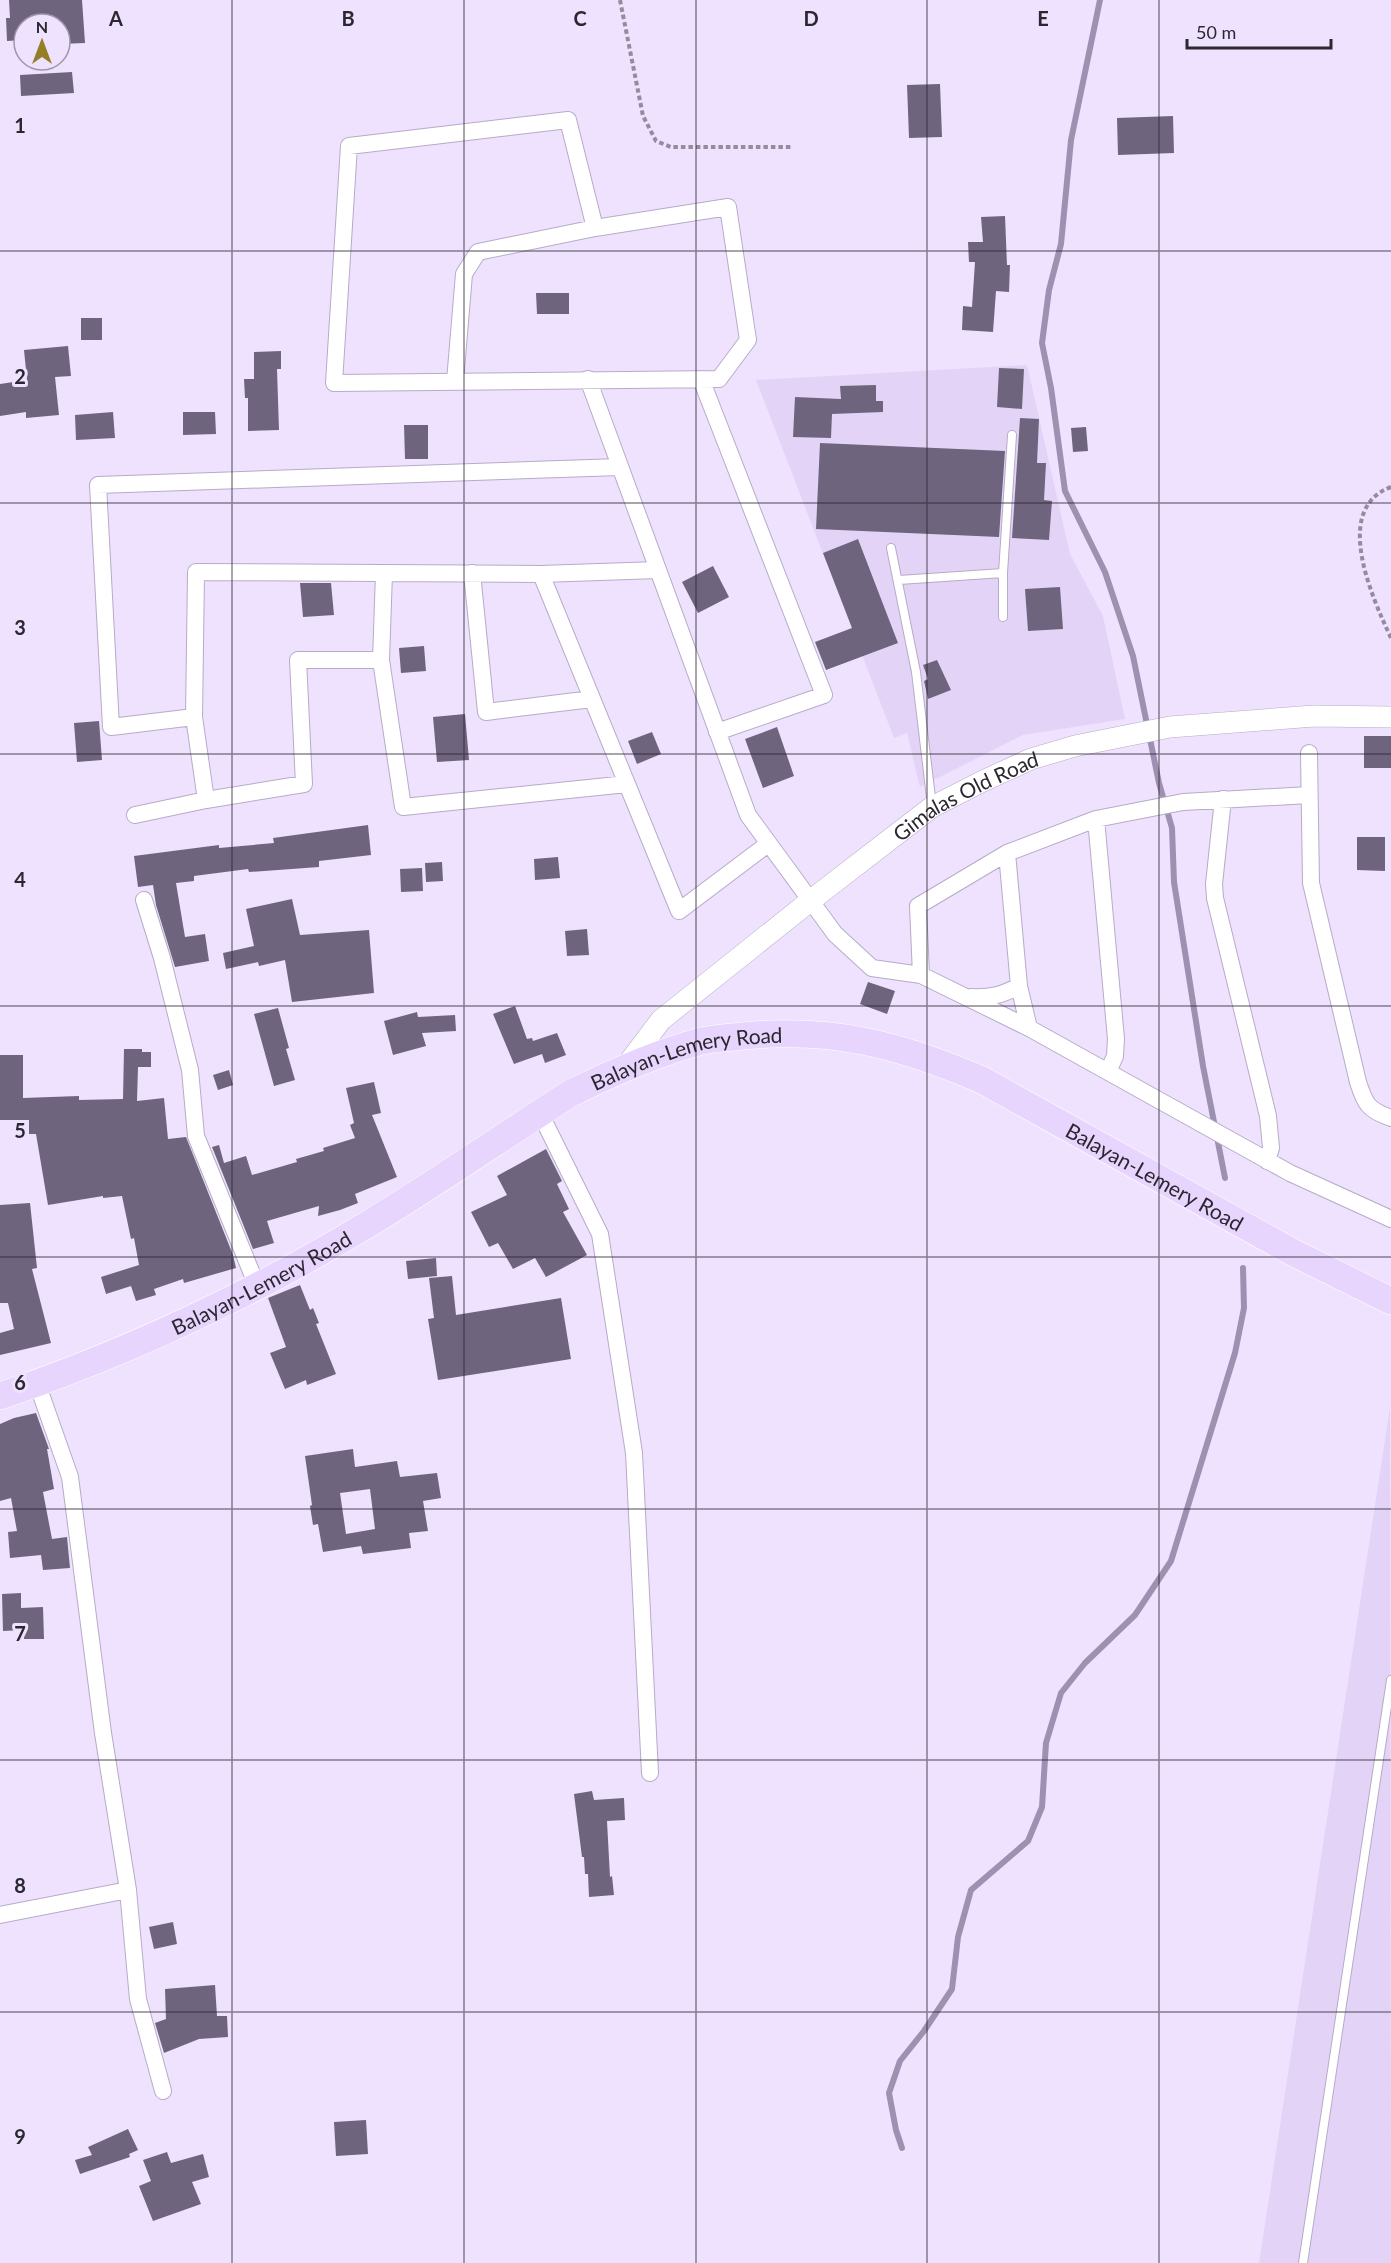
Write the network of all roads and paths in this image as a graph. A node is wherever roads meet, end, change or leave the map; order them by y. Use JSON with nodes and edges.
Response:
{"nodes":[{"id":1,"x":620,"y":0,"type":"edge"},
{"id":2,"x":792,"y":147,"type":"dead end"},
{"id":3,"x":595,"y":228,"type":"junction"},
{"id":4,"x":588,"y":379,"type":"junction"},
{"id":5,"x":701,"y":379,"type":"junction"},
{"id":6,"x":455,"y":381,"type":"junction"},
{"id":7,"x":1012,"y":435,"type":"dead end"},
{"id":8,"x":620,"y":467,"type":"junction"},
{"id":9,"x":1391,"y":487,"type":"edge"},
{"id":10,"x":891,"y":548,"type":"dead end"},
{"id":11,"x":658,"y":570,"type":"junction"},
{"id":12,"x":384,"y":573,"type":"junction"},
{"id":13,"x":472,"y":573,"type":"junction"},
{"id":14,"x":1003,"y":573,"type":"junction"},
{"id":15,"x":541,"y":574,"type":"junction"},
{"id":16,"x":899,"y":580,"type":"junction"},
{"id":17,"x":1002,"y":617,"type":"dead end"},
{"id":18,"x":1391,"y":638,"type":"edge"},
{"id":19,"x":381,"y":660,"type":"junction"},
{"id":20,"x":592,"y":699,"type":"junction"},
{"id":21,"x":194,"y":717,"type":"junction"},
{"id":22,"x":1391,"y":717,"type":"edge"},
{"id":23,"x":717,"y":732,"type":"junction"},
{"id":24,"x":1309,"y":753,"type":"dead end"},
{"id":25,"x":627,"y":784,"type":"junction"},
{"id":26,"x":1309,"y":795,"type":"junction"},
{"id":27,"x":1223,"y":799,"type":"junction"},
{"id":28,"x":206,"y":800,"type":"junction"},
{"id":29,"x":932,"y":807,"type":"junction"},
{"id":30,"x":135,"y":815,"type":"dead end"},
{"id":31,"x":1096,"y":819,"type":"junction"},
{"id":32,"x":768,"y":844,"type":"junction"},
{"id":33,"x":1007,"y":853,"type":"junction"},
{"id":34,"x":144,"y":900,"type":"dead end"},
{"id":35,"x":810,"y":901,"type":"junction"},
{"id":36,"x":921,"y":975,"type":"junction"},
{"id":37,"x":1019,"y":986,"type":"junction"},
{"id":38,"x":964,"y":996,"type":"junction"},
{"id":39,"x":1029,"y":1028,"type":"junction"},
{"id":40,"x":624,"y":1069,"type":"junction"},
{"id":41,"x":1108,"y":1072,"type":"junction"},
{"id":42,"x":540,"y":1113,"type":"junction"},
{"id":43,"x":1391,"y":1118,"type":"edge"},
{"id":44,"x":1267,"y":1161,"type":"junction"},
{"id":45,"x":1391,"y":1219,"type":"edge"},
{"id":46,"x":257,"y":1286,"type":"junction"},
{"id":47,"x":1391,"y":1301,"type":"edge"},
{"id":48,"x":37,"y":1383,"type":"junction"},
{"id":49,"x":0,"y":1396,"type":"edge"},
{"id":50,"x":1391,"y":1680,"type":"edge"},
{"id":51,"x":651,"y":1773,"type":"dead end"},
{"id":52,"x":128,"y":1890,"type":"junction"},
{"id":53,"x":0,"y":1915,"type":"edge"},
{"id":54,"x":163,"y":2091,"type":"dead end"},
{"id":55,"x":1303,"y":2263,"type":"edge"}],
"edges":[{"from":1,"to":2,"type":"path"},
{"from":3,"to":5,"type":"street"},
{"from":3,"to":6,"type":"street"},
{"from":3,"to":6,"type":"street"},
{"from":4,"to":5,"type":"street"},
{"from":4,"to":6,"type":"street"},
{"from":4,"to":8,"type":"street"},
{"from":5,"to":23,"type":"street"},
{"from":7,"to":14,"type":"lane"},
{"from":8,"to":11,"type":"street"},
{"from":8,"to":21,"type":"street"},
{"from":9,"to":18,"type":"path"},
{"from":10,"to":16,"type":"lane"},
{"from":11,"to":15,"type":"street"},
{"from":11,"to":23,"type":"street"},
{"from":12,"to":13,"type":"street"},
{"from":12,"to":19,"type":"street"},
{"from":12,"to":21,"type":"street"},
{"from":13,"to":15,"type":"street"},
{"from":13,"to":20,"type":"street"},
{"from":14,"to":16,"type":"lane"},
{"from":14,"to":17,"type":"lane"},
{"from":15,"to":20,"type":"street"},
{"from":16,"to":29,"type":"lane"},
{"from":19,"to":25,"type":"street"},
{"from":19,"to":28,"type":"street"},
{"from":20,"to":25,"type":"street"},
{"from":21,"to":28,"type":"street"},
{"from":22,"to":29,"type":"street","name":"Gimalas Old Road"},
{"from":23,"to":32,"type":"street"},
{"from":24,"to":26,"type":"street"},
{"from":25,"to":32,"type":"street"},
{"from":26,"to":27,"type":"street"},
{"from":26,"to":43,"type":"street"},
{"from":27,"to":31,"type":"street"},
{"from":27,"to":44,"type":"street"},
{"from":28,"to":30,"type":"street"},
{"from":29,"to":35,"type":"street","name":"Gimalas Old Road"},
{"from":31,"to":33,"type":"street"},
{"from":31,"to":41,"type":"street"},
{"from":32,"to":35,"type":"street"},
{"from":33,"to":36,"type":"street"},
{"from":33,"to":37,"type":"street"},
{"from":34,"to":46,"type":"street"},
{"from":35,"to":36,"type":"street"},
{"from":35,"to":40,"type":"street","name":"Gimalas Old Road"},
{"from":36,"to":38,"type":"street"},
{"from":37,"to":38,"type":"street"},
{"from":37,"to":39,"type":"street"},
{"from":38,"to":39,"type":"street"},
{"from":39,"to":41,"type":"street"},
{"from":40,"to":42,"type":"main road","name":"Balayan-Lemery Road"},
{"from":40,"to":47,"type":"main road","name":"Balayan-Lemery Road"},
{"from":41,"to":44,"type":"street"},
{"from":42,"to":46,"type":"main road","name":"Balayan-Lemery Road"},
{"from":42,"to":51,"type":"street"},
{"from":44,"to":45,"type":"street"},
{"from":46,"to":48,"type":"main road","name":"Balayan-Lemery Road"},
{"from":48,"to":49,"type":"main road","name":"Balayan-Lemery Road"},
{"from":48,"to":52,"type":"street"},
{"from":50,"to":55,"type":"lane"},
{"from":52,"to":53,"type":"street"},
{"from":52,"to":54,"type":"street"}]}
